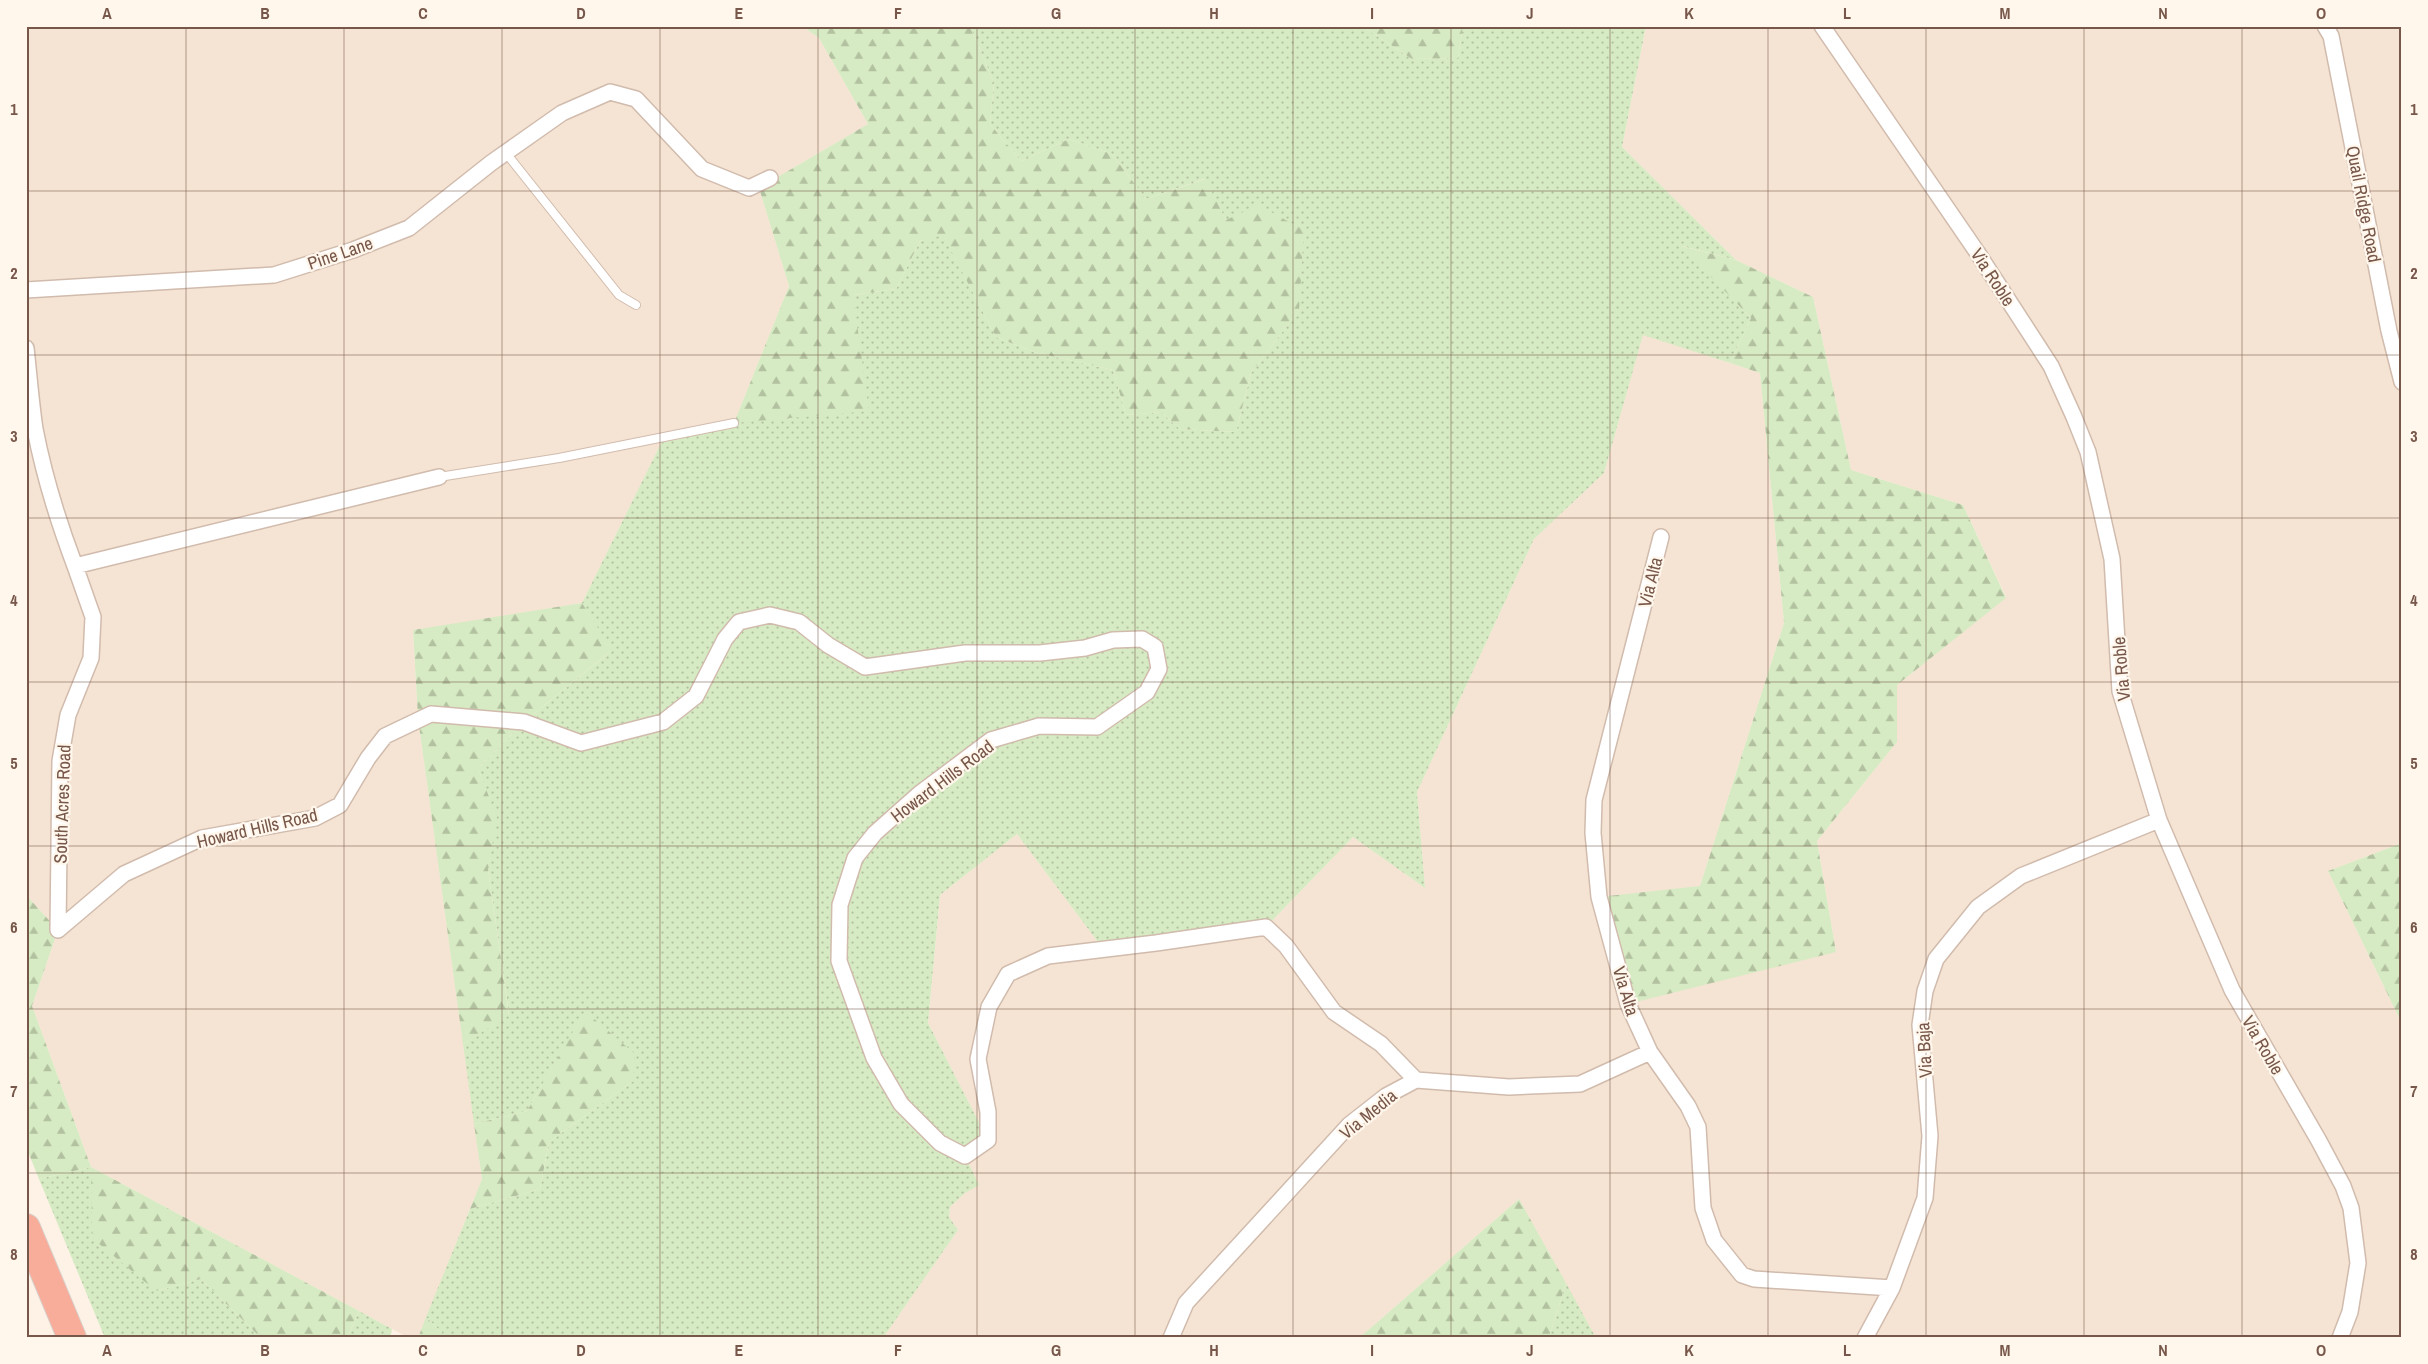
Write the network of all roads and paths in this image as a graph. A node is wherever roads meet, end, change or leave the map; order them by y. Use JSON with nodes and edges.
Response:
{"nodes":[{"id":1,"x":1822,"y":26,"type":"edge"},
{"id":2,"x":2325,"y":26,"type":"edge"},
{"id":3,"x":506,"y":153,"type":"junction"},
{"id":4,"x":770,"y":178,"type":"dead end"},
{"id":5,"x":26,"y":290,"type":"edge"},
{"id":6,"x":636,"y":305,"type":"dead end"},
{"id":7,"x":26,"y":348,"type":"edge"},
{"id":8,"x":2402,"y":382,"type":"edge"},
{"id":9,"x":734,"y":423,"type":"dead end"},
{"id":10,"x":439,"y":477,"type":"joint"},
{"id":11,"x":1661,"y":537,"type":"dead end"},
{"id":12,"x":75,"y":566,"type":"junction"},
{"id":13,"x":2159,"y":820,"type":"junction"},
{"id":14,"x":58,"y":930,"type":"joint"},
{"id":15,"x":1650,"y":1052,"type":"junction"},
{"id":16,"x":1416,"y":1080,"type":"junction"},
{"id":17,"x":26,"y":1228,"type":"edge"},
{"id":18,"x":1892,"y":1288,"type":"junction"},
{"id":19,"x":72,"y":1338,"type":"edge"},
{"id":20,"x":1170,"y":1338,"type":"edge"},
{"id":21,"x":1865,"y":1338,"type":"edge"},
{"id":22,"x":2340,"y":1338,"type":"edge"}],
"edges":[{"from":1,"to":13,"type":"street","name":"Via Roble"},
{"from":2,"to":8,"type":"street","name":"Quail Ridge Road"},
{"from":3,"to":4,"type":"street","name":"Pine Lane"},
{"from":3,"to":5,"type":"street","name":"Pine Lane"},
{"from":3,"to":6,"type":"lane"},
{"from":7,"to":12,"type":"street"},
{"from":9,"to":10,"type":"lane"},
{"from":10,"to":12,"type":"street"},
{"from":11,"to":15,"type":"street","name":"Via Alta"},
{"from":12,"to":14,"type":"street","name":"South Acres Road"},
{"from":13,"to":18,"type":"street","name":"Via Baja"},
{"from":13,"to":22,"type":"street","name":"Via Roble"},
{"from":14,"to":16,"type":"street","name":"Howard Hills Road"},
{"from":15,"to":16,"type":"street","name":"Via Media"},
{"from":15,"to":18,"type":"street","name":"Via Alta"},
{"from":16,"to":20,"type":"street","name":"Via Media"},
{"from":17,"to":19,"type":"highway"},
{"from":18,"to":21,"type":"street","name":"Via Baja"}]}
